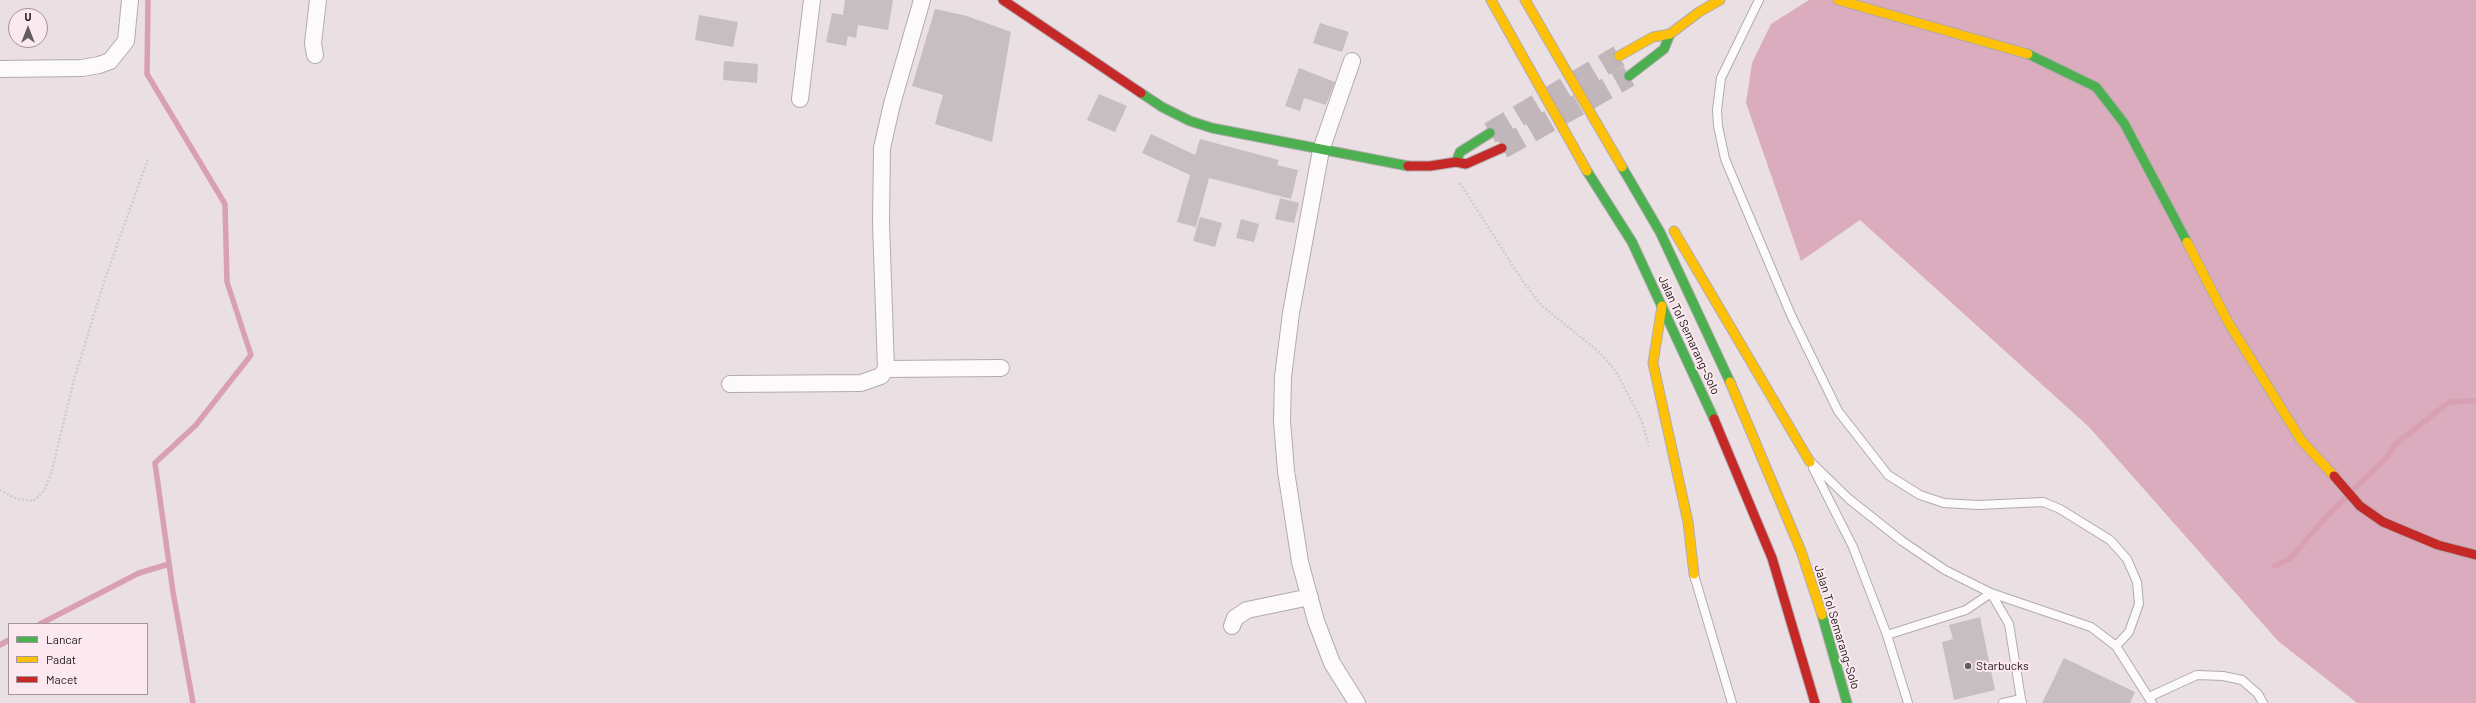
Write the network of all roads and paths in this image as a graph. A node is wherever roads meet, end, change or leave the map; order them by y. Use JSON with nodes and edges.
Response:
{"nodes":[{"id":1,"x":130,"y":0,"type":"edge"},
{"id":2,"x":318,"y":0,"type":"edge"},
{"id":3,"x":812,"y":0,"type":"edge"},
{"id":4,"x":922,"y":0,"type":"edge"},
{"id":5,"x":1003,"y":0,"type":"edge"},
{"id":6,"x":1490,"y":0,"type":"edge"},
{"id":7,"x":1525,"y":0,"type":"edge"},
{"id":8,"x":1720,"y":0,"type":"edge"},
{"id":9,"x":1759,"y":0,"type":"edge"},
{"id":10,"x":1838,"y":0,"type":"edge"},
{"id":11,"x":1670,"y":34,"type":"junction"},
{"id":12,"x":315,"y":55,"type":"dead end"},
{"id":13,"x":1618,"y":56,"type":"tunnel mouth"},
{"id":14,"x":1352,"y":60,"type":"dead end"},
{"id":15,"x":0,"y":69,"type":"edge"},
{"id":16,"x":1629,"y":76,"type":"tunnel mouth"},
{"id":17,"x":800,"y":98,"type":"dead end"},
{"id":18,"x":1490,"y":132,"type":"tunnel mouth"},
{"id":19,"x":1502,"y":148,"type":"tunnel mouth"},
{"id":20,"x":1321,"y":150,"type":"junction"},
{"id":21,"x":148,"y":159,"type":"dead end"},
{"id":22,"x":1452,"y":163,"type":"junction"},
{"id":23,"x":1620,"y":163,"type":"junction"},
{"id":24,"x":1658,"y":208,"type":"dead end"},
{"id":25,"x":1667,"y":220,"type":"dead end"},
{"id":26,"x":1662,"y":306,"type":"junction"},
{"id":27,"x":1001,"y":368,"type":"dead end"},
{"id":28,"x":886,"y":369,"type":"junction"},
{"id":29,"x":730,"y":384,"type":"dead end"},
{"id":30,"x":1651,"y":454,"type":"dead end"},
{"id":31,"x":1810,"y":462,"type":"junction"},
{"id":32,"x":0,"y":490,"type":"edge"},
{"id":33,"x":2476,"y":555,"type":"edge"},
{"id":34,"x":1694,"y":574,"type":"joint"},
{"id":35,"x":1991,"y":593,"type":"junction"},
{"id":36,"x":1310,"y":597,"type":"junction"},
{"id":37,"x":1232,"y":626,"type":"dead end"},
{"id":38,"x":1887,"y":635,"type":"junction"},
{"id":39,"x":2116,"y":646,"type":"junction"},
{"id":40,"x":2151,"y":700,"type":"edge"},
{"id":41,"x":2022,"y":701,"type":"edge"},
{"id":42,"x":1357,"y":703,"type":"edge"},
{"id":43,"x":1732,"y":703,"type":"edge"},
{"id":44,"x":1815,"y":703,"type":"edge"},
{"id":45,"x":1848,"y":703,"type":"edge"},
{"id":46,"x":1908,"y":703,"type":"edge"},
{"id":47,"x":2002,"y":703,"type":"edge"},
{"id":48,"x":2263,"y":703,"type":"edge"}],
"edges":[{"from":1,"to":15,"type":"street"},
{"from":2,"to":12,"type":"street"},
{"from":3,"to":17,"type":"street"},
{"from":4,"to":28,"type":"street"},
{"from":5,"to":20,"type":"main road"},
{"from":6,"to":26,"type":"main road","name":"Jalan Tol Semarang–Solo"},
{"from":7,"to":23,"type":"main road","name":"Jalan Tol Semarang–Solo"},
{"from":8,"to":11,"type":"main road"},
{"from":9,"to":39,"type":"lane"},
{"from":10,"to":33,"type":"main road"},
{"from":11,"to":13,"type":"main road"},
{"from":11,"to":16,"type":"main road"},
{"from":14,"to":20,"type":"street"},
{"from":18,"to":22,"type":"main road"},
{"from":19,"to":22,"type":"main road"},
{"from":20,"to":22,"type":"main road"},
{"from":20,"to":36,"type":"street"},
{"from":21,"to":32,"type":"path"},
{"from":22,"to":30,"type":"path"},
{"from":23,"to":24,"type":"main road"},
{"from":23,"to":45,"type":"main road","name":"Jalan Tol Semarang–Solo"},
{"from":25,"to":31,"type":"main road"},
{"from":26,"to":34,"type":"main road"},
{"from":26,"to":44,"type":"main road","name":"Jalan Tol Semarang–Solo"},
{"from":27,"to":28,"type":"street"},
{"from":28,"to":29,"type":"street"},
{"from":31,"to":35,"type":"lane"},
{"from":31,"to":38,"type":"lane"},
{"from":34,"to":43,"type":"lane"},
{"from":35,"to":38,"type":"lane"},
{"from":35,"to":39,"type":"lane"},
{"from":35,"to":41,"type":"lane"},
{"from":36,"to":37,"type":"street"},
{"from":36,"to":42,"type":"street"},
{"from":38,"to":46,"type":"lane"},
{"from":39,"to":40,"type":"lane"},
{"from":40,"to":48,"type":"lane"},
{"from":41,"to":47,"type":"lane"}]}
